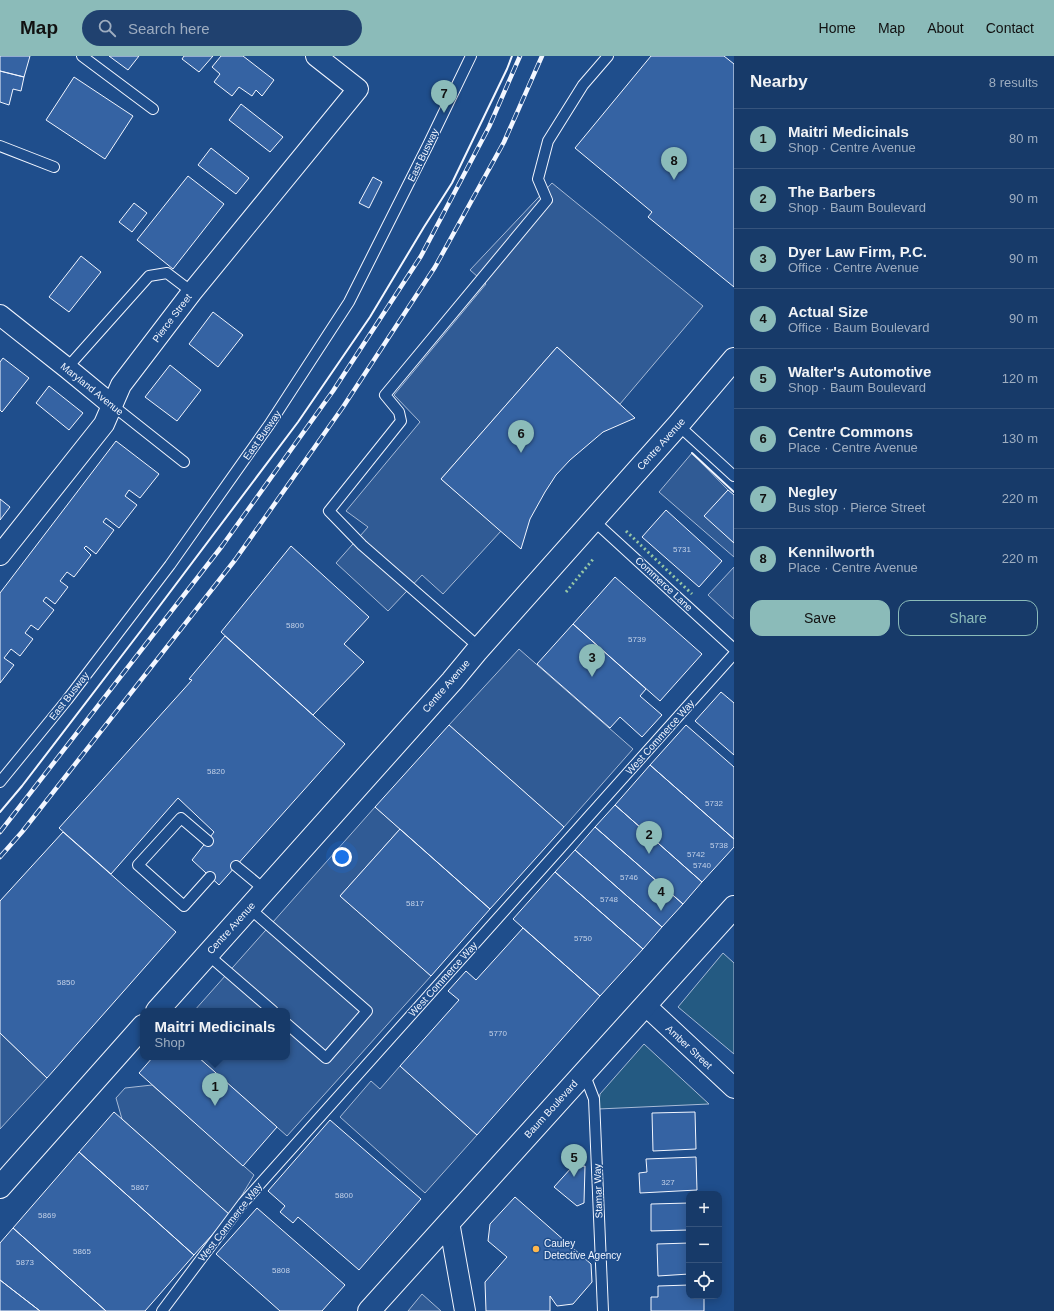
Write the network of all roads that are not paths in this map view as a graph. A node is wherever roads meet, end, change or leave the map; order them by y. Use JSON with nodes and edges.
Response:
{"nodes":[{"id":1,"x":82,"y":56,"type":"edge"},
{"id":2,"x":316,"y":56,"type":"edge"},
{"id":3,"x":471,"y":56,"type":"edge"},
{"id":4,"x":608,"y":56,"type":"edge"},
{"id":5,"x":153,"y":109,"type":"dead end"},
{"id":6,"x":0,"y":146,"type":"edge"},
{"id":7,"x":54,"y":167,"type":"dead end"},
{"id":8,"x":192,"y":292,"type":"junction"},
{"id":9,"x":1,"y":319,"type":"edge"},
{"id":10,"x":734,"y":359,"type":"edge"},
{"id":11,"x":67,"y":368,"type":"junction"},
{"id":12,"x":112,"y":406,"type":"junction"},
{"id":13,"x":678,"y":426,"type":"junction"},
{"id":14,"x":184,"y":462,"type":"dead end"},
{"id":15,"x":734,"y":476,"type":"edge"},
{"id":16,"x":593,"y":520,"type":"junction"},
{"id":17,"x":0,"y":555,"type":"edge"},
{"id":18,"x":480,"y":648,"type":"junction"},
{"id":19,"x":734,"y":649,"type":"edge"},
{"id":20,"x":734,"y":654,"type":"edge"},
{"id":21,"x":0,"y":782,"type":"edge"},
{"id":22,"x":208,"y":841,"type":"dead end"},
{"id":23,"x":236,"y":866,"type":"dead end"},
{"id":24,"x":210,"y":877,"type":"dead end"},
{"id":25,"x":265,"y":890,"type":"junction"},
{"id":26,"x":248,"y":907,"type":"junction"},
{"id":27,"x":734,"y":907,"type":"edge"},
{"id":28,"x":207,"y":954,"type":"junction"},
{"id":29,"x":645,"y":1005,"type":"junction"},
{"id":30,"x":160,"y":1008,"type":"edge"},
{"id":31,"x":270,"y":1008,"type":"edge"},
{"id":32,"x":290,"y":1027,"type":"edge"},
{"id":33,"x":140,"y":1029,"type":"edge"},
{"id":34,"x":584,"y":1073,"type":"junction"},
{"id":35,"x":734,"y":1088,"type":"edge"},
{"id":36,"x":0,"y":1187,"type":"edge"},
{"id":37,"x":450,"y":1222,"type":"junction"},
{"id":38,"x":162,"y":1311,"type":"edge"},
{"id":39,"x":369,"y":1311,"type":"edge"},
{"id":40,"x":465,"y":1311,"type":"edge"},
{"id":41,"x":603,"y":1311,"type":"edge"}],
"edges":[{"from":1,"to":5,"type":"lane"},
{"from":2,"to":8,"type":"street","name":"Pierce Street"},
{"from":3,"to":21,"type":"lane","name":"East Busway"},
{"from":4,"to":18,"type":"lane"},
{"from":6,"to":7,"type":"lane"},
{"from":8,"to":11,"type":"lane"},
{"from":8,"to":12,"type":"street","name":"Pierce Street"},
{"from":9,"to":11,"type":"street","name":"Maryland Avenue"},
{"from":10,"to":13,"type":"main road","name":"Centre Avenue"},
{"from":11,"to":12,"type":"street","name":"Maryland Avenue"},
{"from":12,"to":14,"type":"lane","name":"Maryland Avenue"},
{"from":12,"to":17,"type":"street","name":"Pierce Street"},
{"from":13,"to":15,"type":"lane"},
{"from":13,"to":16,"type":"main road","name":"Centre Avenue"},
{"from":16,"to":18,"type":"main road","name":"Centre Avenue"},
{"from":16,"to":19,"type":"lane","name":"Commerce Lane"},
{"from":18,"to":25,"type":"main road","name":"Centre Avenue"},
{"from":20,"to":38,"type":"lane","name":"West Commerce Way"},
{"from":22,"to":24,"type":"lane"},
{"from":23,"to":25,"type":"lane"},
{"from":25,"to":26,"type":"main road","name":"Centre Avenue"},
{"from":26,"to":28,"type":"main road","name":"Centre Avenue"},
{"from":26,"to":32,"type":"lane"},
{"from":27,"to":29,"type":"main road","name":"Baum Boulevard"},
{"from":28,"to":30,"type":"main road","name":"Centre Avenue"},
{"from":28,"to":31,"type":"lane"},
{"from":29,"to":34,"type":"main road","name":"Baum Boulevard"},
{"from":29,"to":35,"type":"street","name":"Amber Street"},
{"from":33,"to":36,"type":"main road"},
{"from":34,"to":37,"type":"main road","name":"Baum Boulevard"},
{"from":34,"to":41,"type":"lane","name":"Stamar Way"},
{"from":37,"to":39,"type":"main road","name":"Baum Boulevard"},
{"from":37,"to":40,"type":"street"}]}
